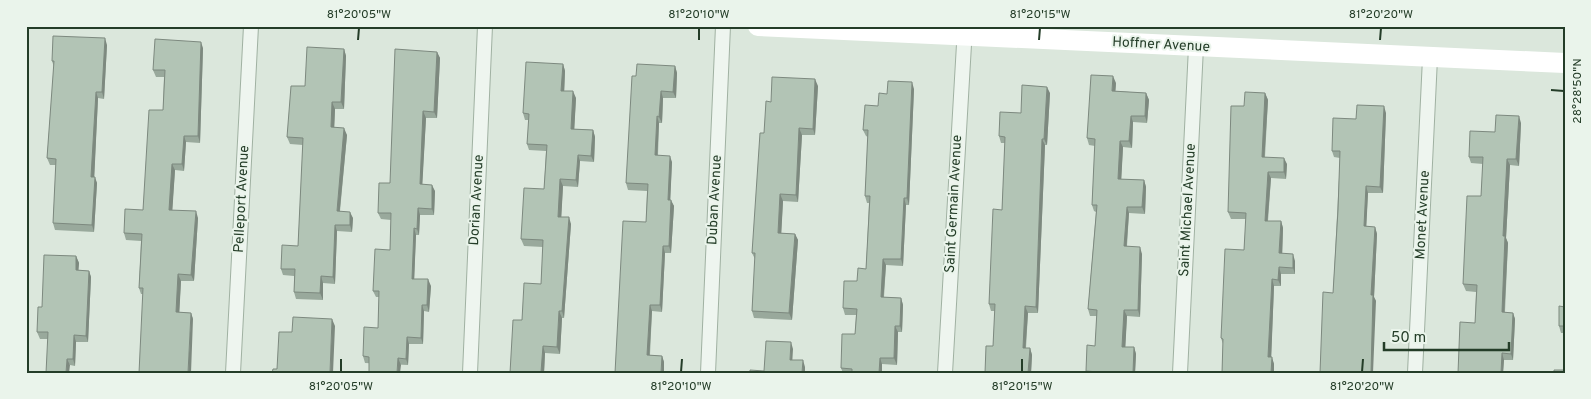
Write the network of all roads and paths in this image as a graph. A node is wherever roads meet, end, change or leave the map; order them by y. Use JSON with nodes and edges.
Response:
{"nodes":[{"id":1,"x":251,"y":26,"type":"edge"},
{"id":2,"x":485,"y":26,"type":"edge"},
{"id":3,"x":723,"y":26,"type":"edge"},
{"id":4,"x":758,"y":26,"type":"edge"},
{"id":5,"x":963,"y":29,"type":"edge"},
{"id":6,"x":1196,"y":47,"type":"junction"},
{"id":7,"x":1430,"y":58,"type":"junction"},
{"id":8,"x":1565,"y":63,"type":"edge"},
{"id":9,"x":233,"y":373,"type":"edge"},
{"id":10,"x":470,"y":373,"type":"edge"},
{"id":11,"x":708,"y":373,"type":"edge"},
{"id":12,"x":945,"y":373,"type":"edge"},
{"id":13,"x":1180,"y":373,"type":"edge"},
{"id":14,"x":1415,"y":373,"type":"edge"}],
"edges":[{"from":1,"to":9,"type":"street","name":"Pelleport Avenue"},
{"from":2,"to":10,"type":"street","name":"Dorian Avenue"},
{"from":3,"to":11,"type":"street","name":"Duban Avenue"},
{"from":4,"to":5,"type":"main road","name":"Hoffner Avenue"},
{"from":5,"to":6,"type":"main road","name":"Hoffner Avenue"},
{"from":5,"to":12,"type":"street","name":"Saint Germain Avenue"},
{"from":6,"to":7,"type":"main road","name":"Hoffner Avenue"},
{"from":6,"to":13,"type":"street","name":"Saint Michael Avenue"},
{"from":7,"to":8,"type":"main road","name":"Hoffner Avenue"},
{"from":7,"to":14,"type":"street","name":"Monet Avenue"}]}
